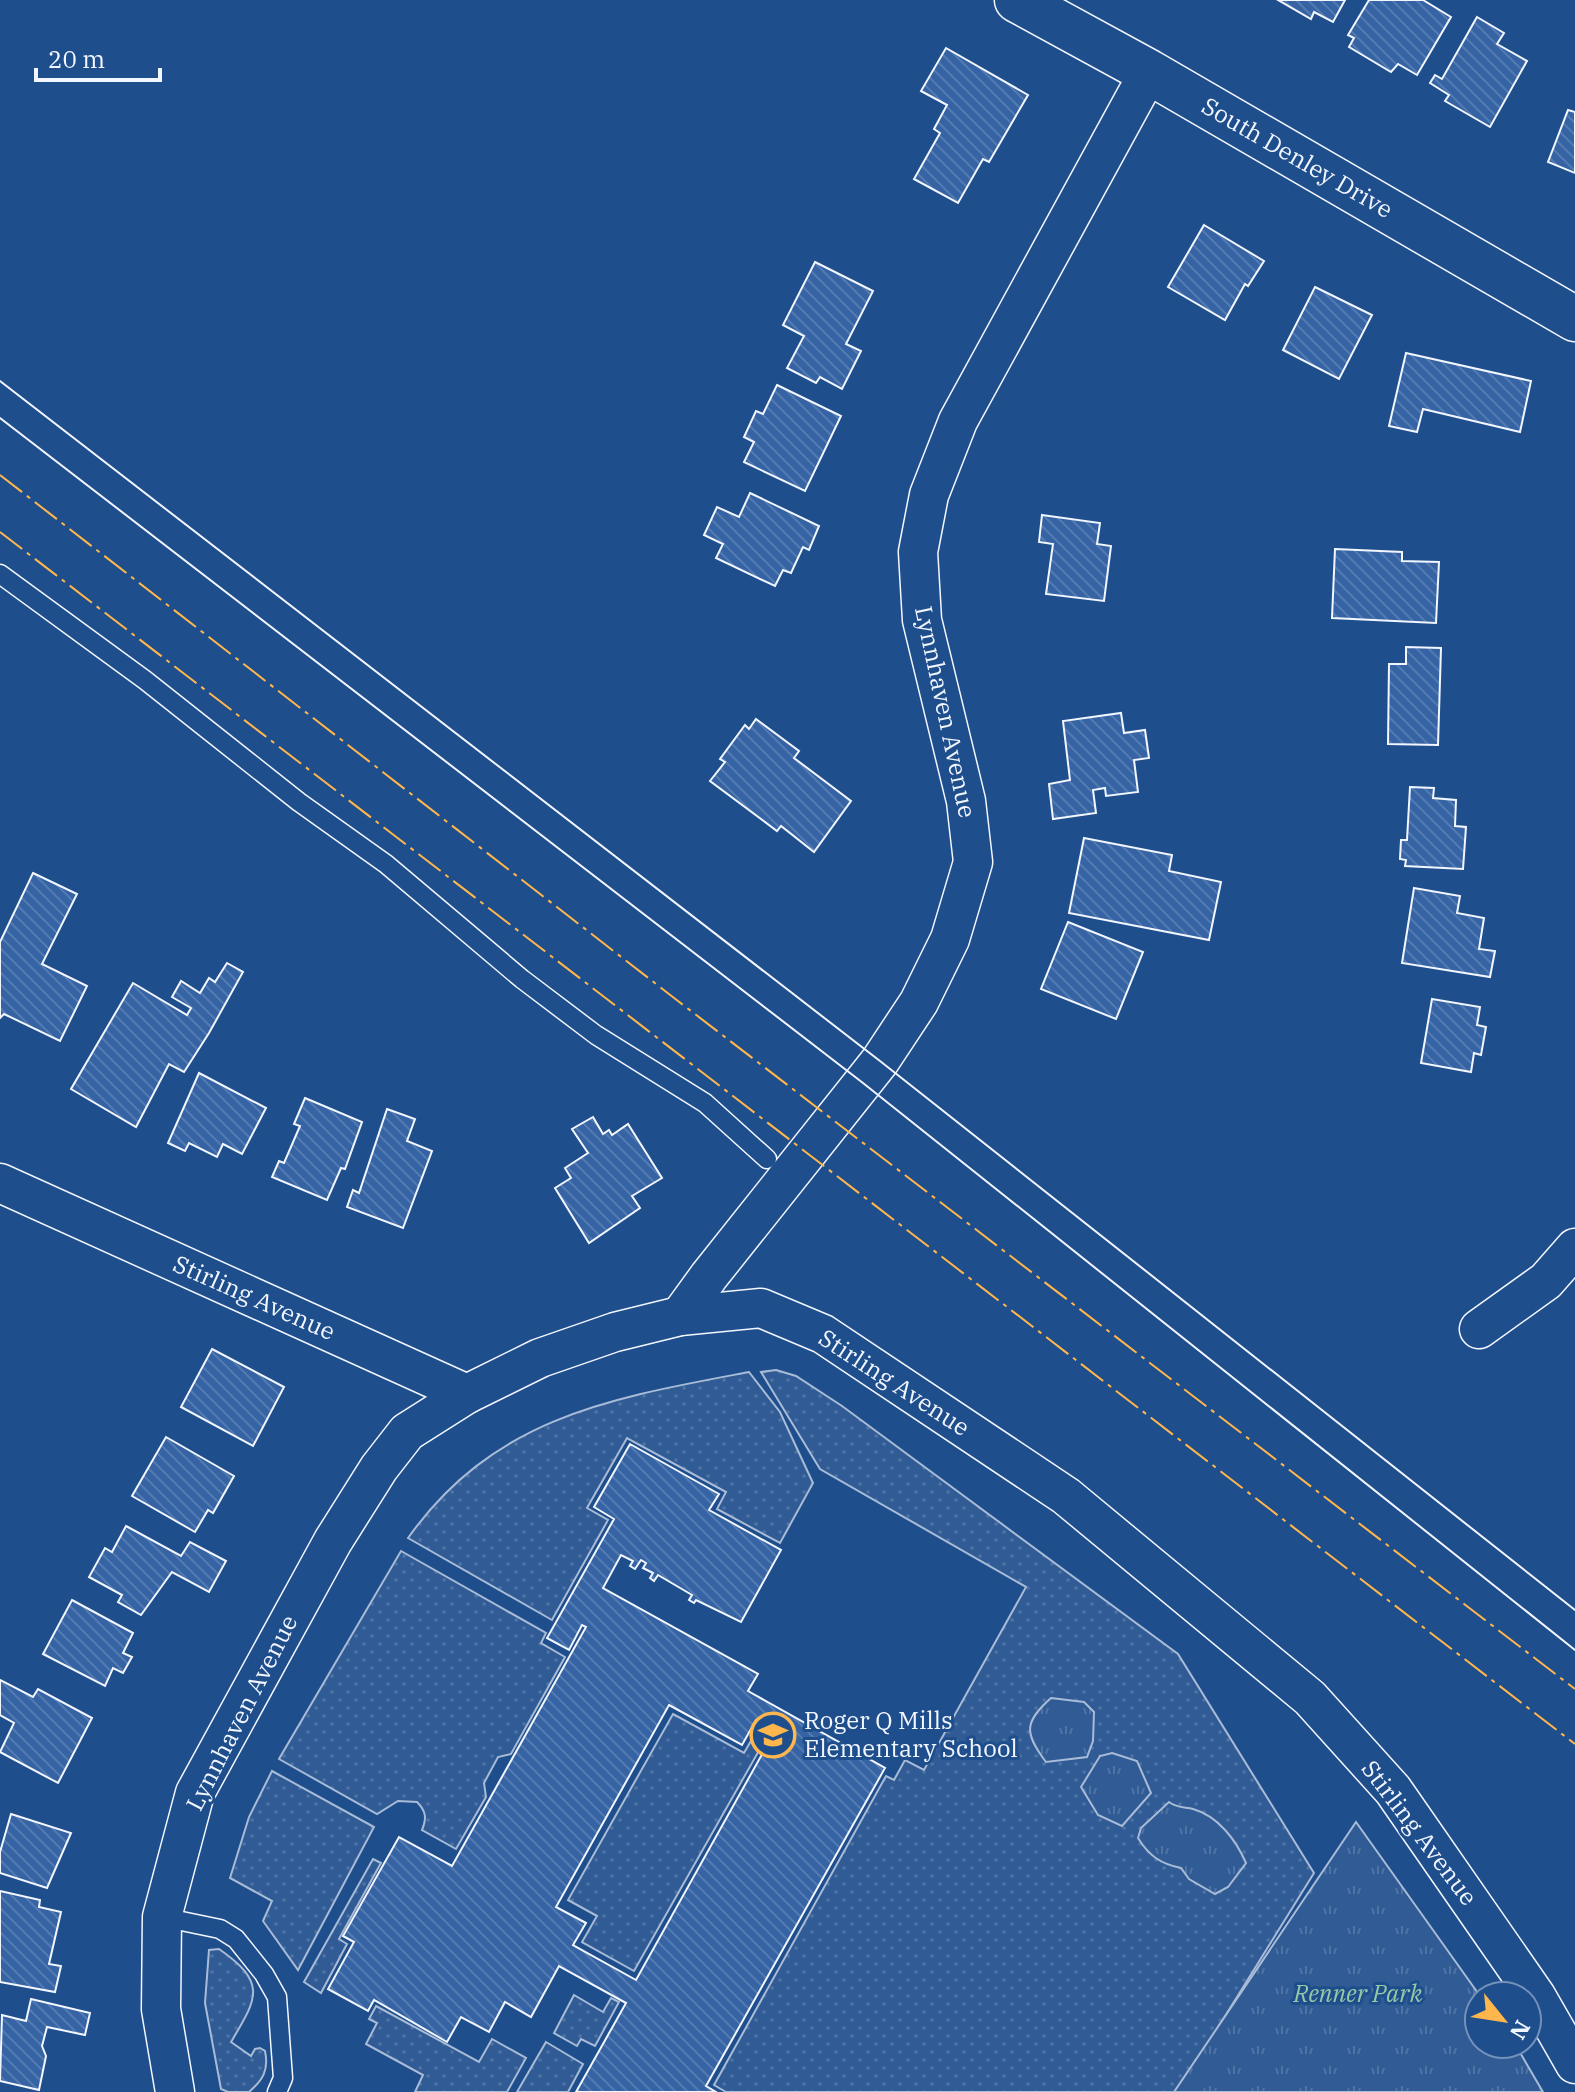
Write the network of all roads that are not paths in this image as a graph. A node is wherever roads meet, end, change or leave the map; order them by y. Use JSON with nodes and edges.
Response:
{"nodes":[{"id":1,"x":1017,"y":0,"type":"edge"},
{"id":2,"x":1149,"y":72,"type":"junction"},
{"id":3,"x":1575,"y":319,"type":"edge"},
{"id":4,"x":0,"y":574,"type":"edge"},
{"id":5,"x":767,"y":1159,"type":"dead end"},
{"id":6,"x":0,"y":1183,"type":"edge"},
{"id":7,"x":1575,"y":1248,"type":"edge"},
{"id":8,"x":680,"y":1316,"type":"junction"},
{"id":9,"x":1479,"y":1329,"type":"dead end"},
{"id":10,"x":467,"y":1394,"type":"junction"},
{"id":11,"x":162,"y":1917,"type":"junction"},
{"id":12,"x":1575,"y":2064,"type":"edge"},
{"id":13,"x":175,"y":2092,"type":"edge"},
{"id":14,"x":277,"y":2092,"type":"edge"}],
"edges":[{"from":1,"to":2,"type":"street","name":"South Denley Drive"},
{"from":2,"to":3,"type":"street","name":"South Denley Drive"},
{"from":2,"to":8,"type":"street","name":"Lynnhaven Avenue"},
{"from":4,"to":5,"type":"lane"},
{"from":6,"to":10,"type":"street","name":"Stirling Avenue"},
{"from":7,"to":9,"type":"street"},
{"from":8,"to":10,"type":"street","name":"Stirling Avenue"},
{"from":8,"to":12,"type":"street","name":"Stirling Avenue"},
{"from":10,"to":11,"type":"street","name":"Lynnhaven Avenue"},
{"from":11,"to":13,"type":"street","name":"Lynnhaven Avenue"},
{"from":11,"to":14,"type":"lane"}]}
